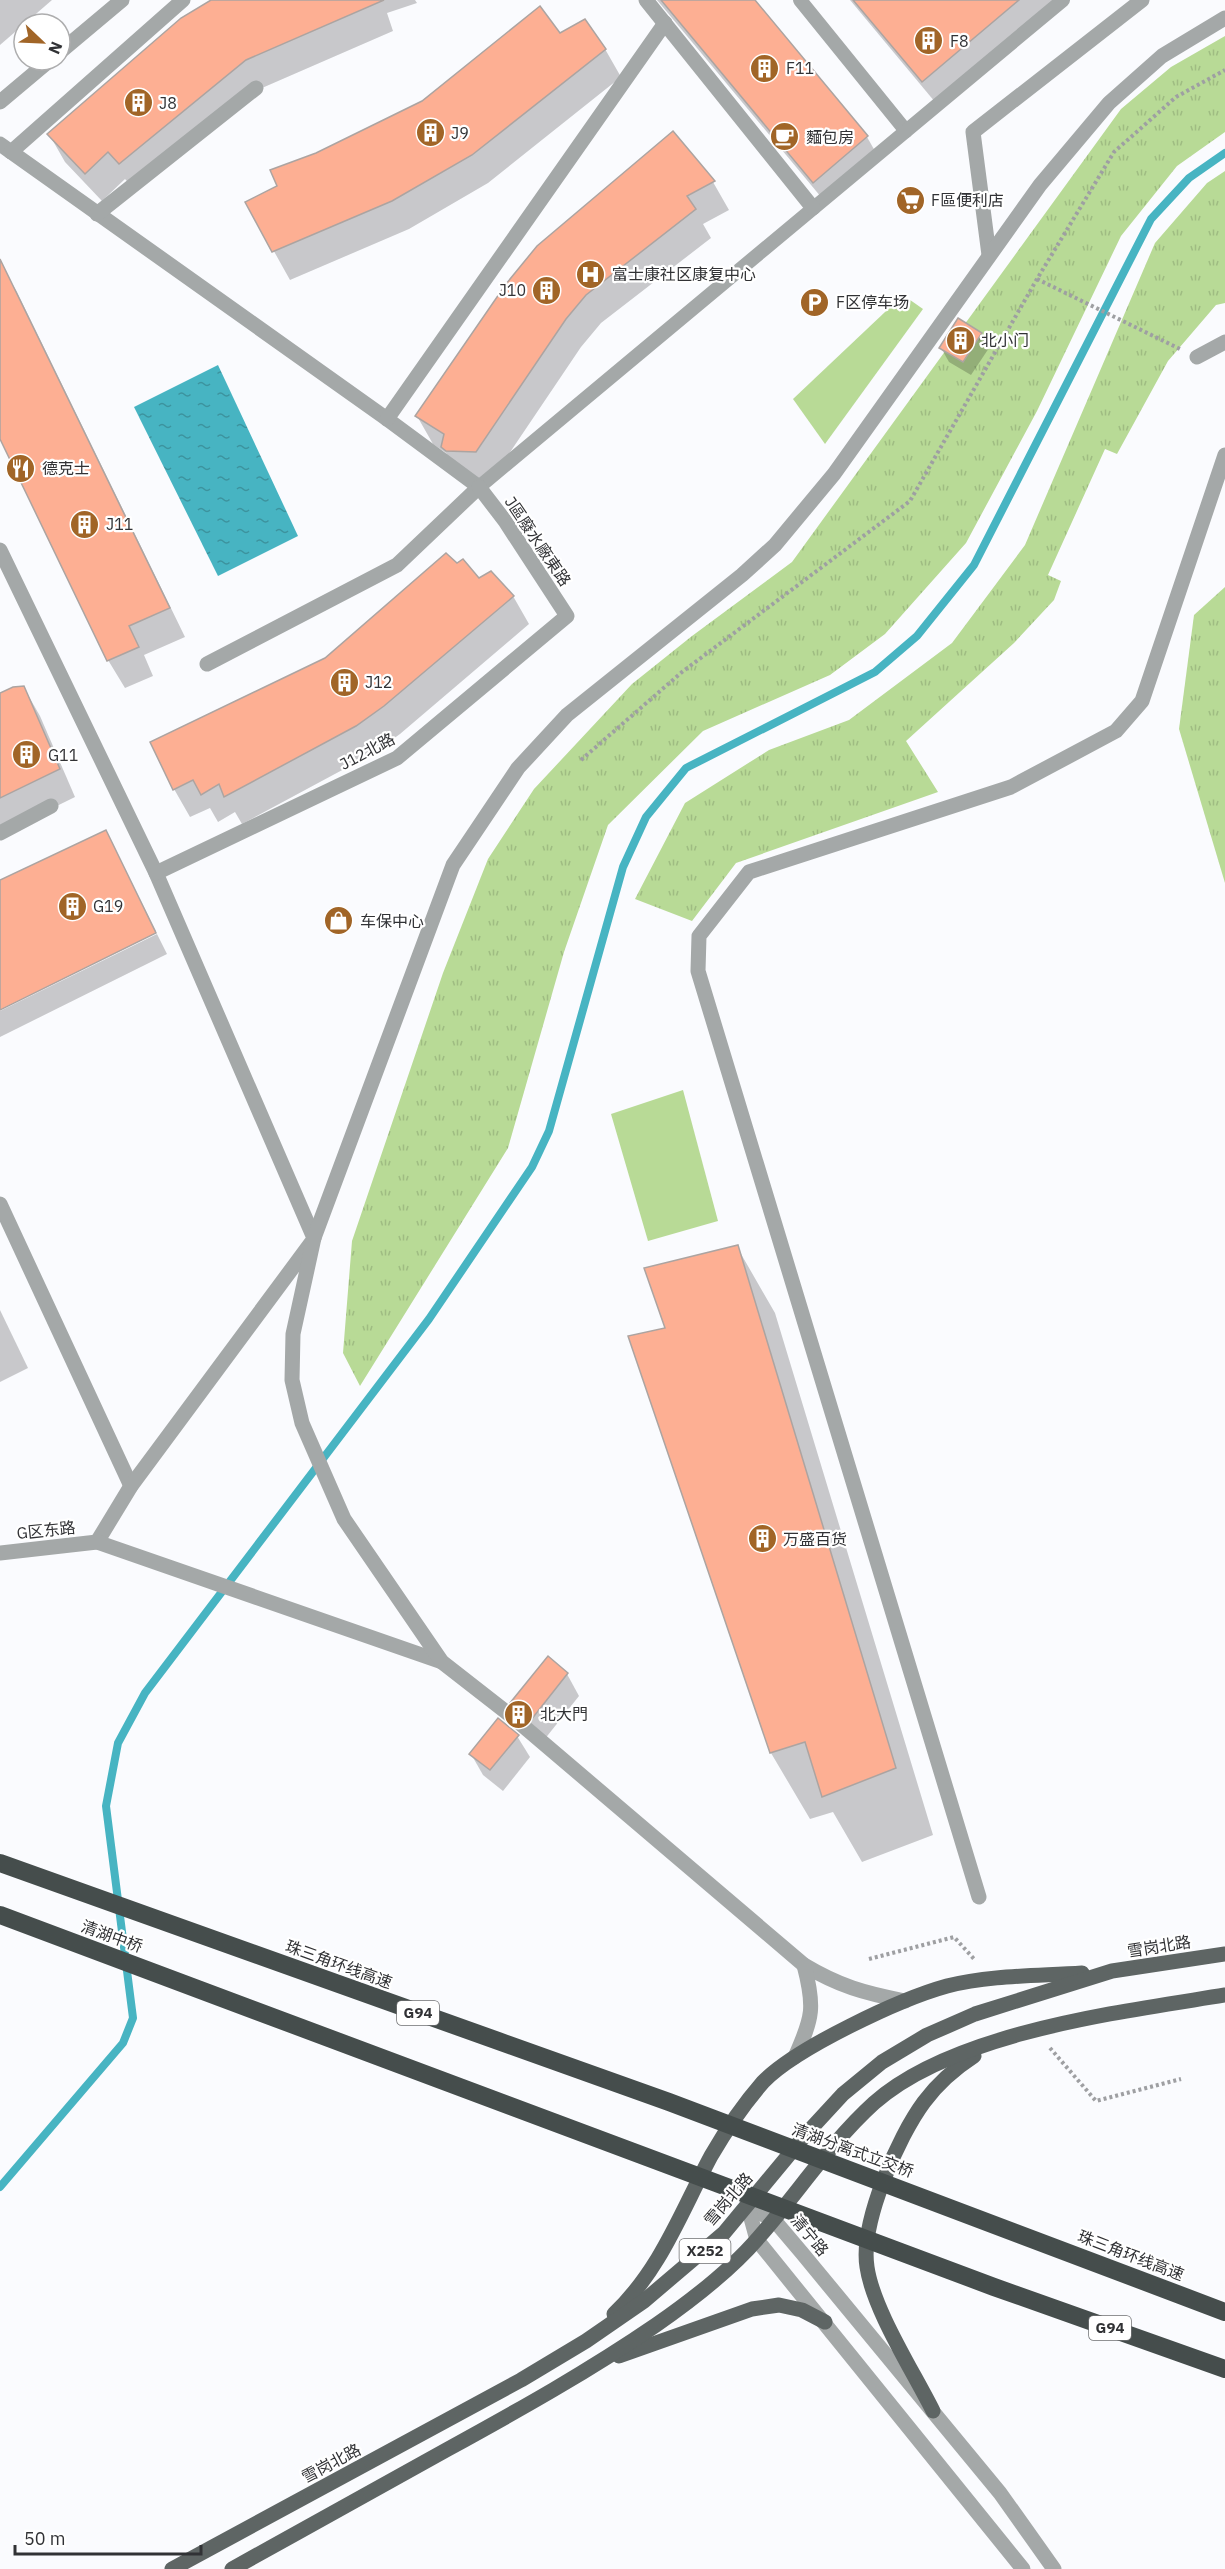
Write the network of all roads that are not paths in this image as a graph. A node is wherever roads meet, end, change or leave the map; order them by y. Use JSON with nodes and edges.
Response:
{"nodes":[{"id":1,"x":122,"y":0,"type":"edge"},
{"id":2,"x":183,"y":0,"type":"edge"},
{"id":3,"x":646,"y":0,"type":"edge"},
{"id":4,"x":800,"y":0,"type":"edge"},
{"id":5,"x":1063,"y":0,"type":"edge"},
{"id":6,"x":1142,"y":0,"type":"edge"},
{"id":7,"x":1225,"y":18,"type":"edge"},
{"id":8,"x":664,"y":22,"type":"junction"},
{"id":9,"x":72,"y":41,"type":"edge"},
{"id":10,"x":36,"y":72,"type":"edge"},
{"id":11,"x":256,"y":88,"type":"dead end"},
{"id":12,"x":0,"y":102,"type":"edge"},
{"id":13,"x":906,"y":131,"type":"junction"},
{"id":14,"x":5,"y":148,"type":"edge"},
{"id":15,"x":813,"y":208,"type":"junction"},
{"id":16,"x":97,"y":214,"type":"junction"},
{"id":17,"x":989,"y":255,"type":"junction"},
{"id":18,"x":1225,"y":342,"type":"edge"},
{"id":19,"x":1197,"y":357,"type":"road end"},
{"id":20,"x":387,"y":419,"type":"junction"},
{"id":21,"x":1225,"y":455,"type":"edge"},
{"id":22,"x":479,"y":487,"type":"junction"},
{"id":23,"x":0,"y":550,"type":"edge"},
{"id":24,"x":567,"y":616,"type":"joint"},
{"id":25,"x":207,"y":664,"type":"dead end"},
{"id":26,"x":51,"y":806,"type":"dead end"},
{"id":27,"x":0,"y":833,"type":"edge"},
{"id":28,"x":156,"y":873,"type":"junction"},
{"id":29,"x":0,"y":1204,"type":"edge"},
{"id":30,"x":314,"y":1238,"type":"junction"},
{"id":31,"x":131,"y":1486,"type":"junction"},
{"id":32,"x":96,"y":1542,"type":"junction"},
{"id":33,"x":0,"y":1553,"type":"edge"},
{"id":34,"x":442,"y":1662,"type":"junction"},
{"id":35,"x":0,"y":1863,"type":"edge"},
{"id":36,"x":979,"y":1897,"type":"dead end"},
{"id":37,"x":0,"y":1915,"type":"edge"},
{"id":38,"x":166,"y":1923,"type":"joint"},
{"id":39,"x":1225,"y":1954,"type":"edge"},
{"id":40,"x":804,"y":1965,"type":"junction"},
{"id":41,"x":1112,"y":1971,"type":"junction"},
{"id":42,"x":1225,"y":1995,"type":"edge"},
{"id":43,"x":904,"y":2001,"type":"junction"},
{"id":44,"x":993,"y":2043,"type":"junction"},
{"id":45,"x":795,"y":2057,"type":"junction"},
{"id":46,"x":669,"y":2102,"type":"joint"},
{"id":47,"x":748,"y":2206,"type":"junction"},
{"id":48,"x":774,"y":2220,"type":"junction"},
{"id":49,"x":1023,"y":2234,"type":"joint"},
{"id":50,"x":757,"y":2240,"type":"junction"},
{"id":51,"x":1225,"y":2312,"type":"edge"},
{"id":52,"x":825,"y":2322,"type":"junction"},
{"id":53,"x":586,"y":2341,"type":"junction"},
{"id":54,"x":596,"y":2364,"type":"junction"},
{"id":55,"x":1225,"y":2369,"type":"edge"},
{"id":56,"x":933,"y":2411,"type":"junction"},
{"id":57,"x":172,"y":2569,"type":"edge"},
{"id":58,"x":232,"y":2569,"type":"edge"},
{"id":59,"x":1023,"y":2569,"type":"edge"},
{"id":60,"x":1054,"y":2569,"type":"edge"}],
"edges":[{"from":1,"to":9,"type":"street"},
{"from":2,"to":14,"type":"street"},
{"from":3,"to":8,"type":"street"},
{"from":4,"to":13,"type":"lane"},
{"from":5,"to":13,"type":"lane"},
{"from":6,"to":17,"type":"street"},
{"from":7,"to":17,"type":"street"},
{"from":8,"to":15,"type":"street"},
{"from":8,"to":20,"type":"street"},
{"from":10,"to":12,"type":"street"},
{"from":11,"to":16,"type":"street"},
{"from":13,"to":15,"type":"lane"},
{"from":14,"to":16,"type":"street","name":"J區廢水廠東路"},
{"from":15,"to":22,"type":"lane"},
{"from":16,"to":20,"type":"street","name":"J區廢水廠東路"},
{"from":17,"to":30,"type":"street"},
{"from":18,"to":19,"type":"street"},
{"from":20,"to":22,"type":"street","name":"J區廢水廠東路"},
{"from":21,"to":36,"type":"street"},
{"from":22,"to":24,"type":"street","name":"J區廢水廠東路"},
{"from":22,"to":25,"type":"street"},
{"from":23,"to":28,"type":"street"},
{"from":24,"to":28,"type":"street","name":"J12北路"},
{"from":26,"to":27,"type":"street"},
{"from":28,"to":30,"type":"street"},
{"from":29,"to":31,"type":"street"},
{"from":30,"to":31,"type":"street"},
{"from":30,"to":34,"type":"street"},
{"from":31,"to":32,"type":"street"},
{"from":32,"to":33,"type":"street","name":"G区东路"},
{"from":32,"to":34,"type":"street"},
{"from":34,"to":40,"type":"street"},
{"from":35,"to":38,"type":"highway","name":"清湖中桥","number":"G94"},
{"from":37,"to":55,"type":"highway","name":"清湖中桥","number":"G94"},
{"from":38,"to":46,"type":"highway","name":"珠三角环线高速","number":"G94"},
{"from":39,"to":41,"type":"main road","name":"雪岗北路","number":"X252"},
{"from":40,"to":43,"type":"street"},
{"from":40,"to":45,"type":"street"},
{"from":41,"to":43,"type":"main road"},
{"from":41,"to":47,"type":"main road","name":"雪岗北路","number":"X252"},
{"from":42,"to":44,"type":"main road","number":"X252"},
{"from":43,"to":45,"type":"main road"},
{"from":44,"to":48,"type":"main road","number":"X252"},
{"from":44,"to":56,"type":"main road"},
{"from":45,"to":53,"type":"main road"},
{"from":46,"to":49,"type":"highway","name":"清湖分离式立交桥","number":"G94"},
{"from":47,"to":48,"type":"street","name":"清宁路"},
{"from":47,"to":50,"type":"street"},
{"from":47,"to":53,"type":"main road","name":"雪岗北路","number":"X252"},
{"from":48,"to":50,"type":"main road","number":"X252"},
{"from":48,"to":56,"type":"street","name":"清宁路"},
{"from":49,"to":51,"type":"highway","name":"珠三角环线高速","number":"G94"},
{"from":50,"to":52,"type":"street"},
{"from":50,"to":54,"type":"main road","number":"X252"},
{"from":52,"to":54,"type":"main road"},
{"from":52,"to":59,"type":"street"},
{"from":53,"to":57,"type":"main road","name":"雪岗北路","number":"X252"},
{"from":54,"to":58,"type":"main road","number":"X252"},
{"from":56,"to":60,"type":"street","name":"清宁路"}]}
